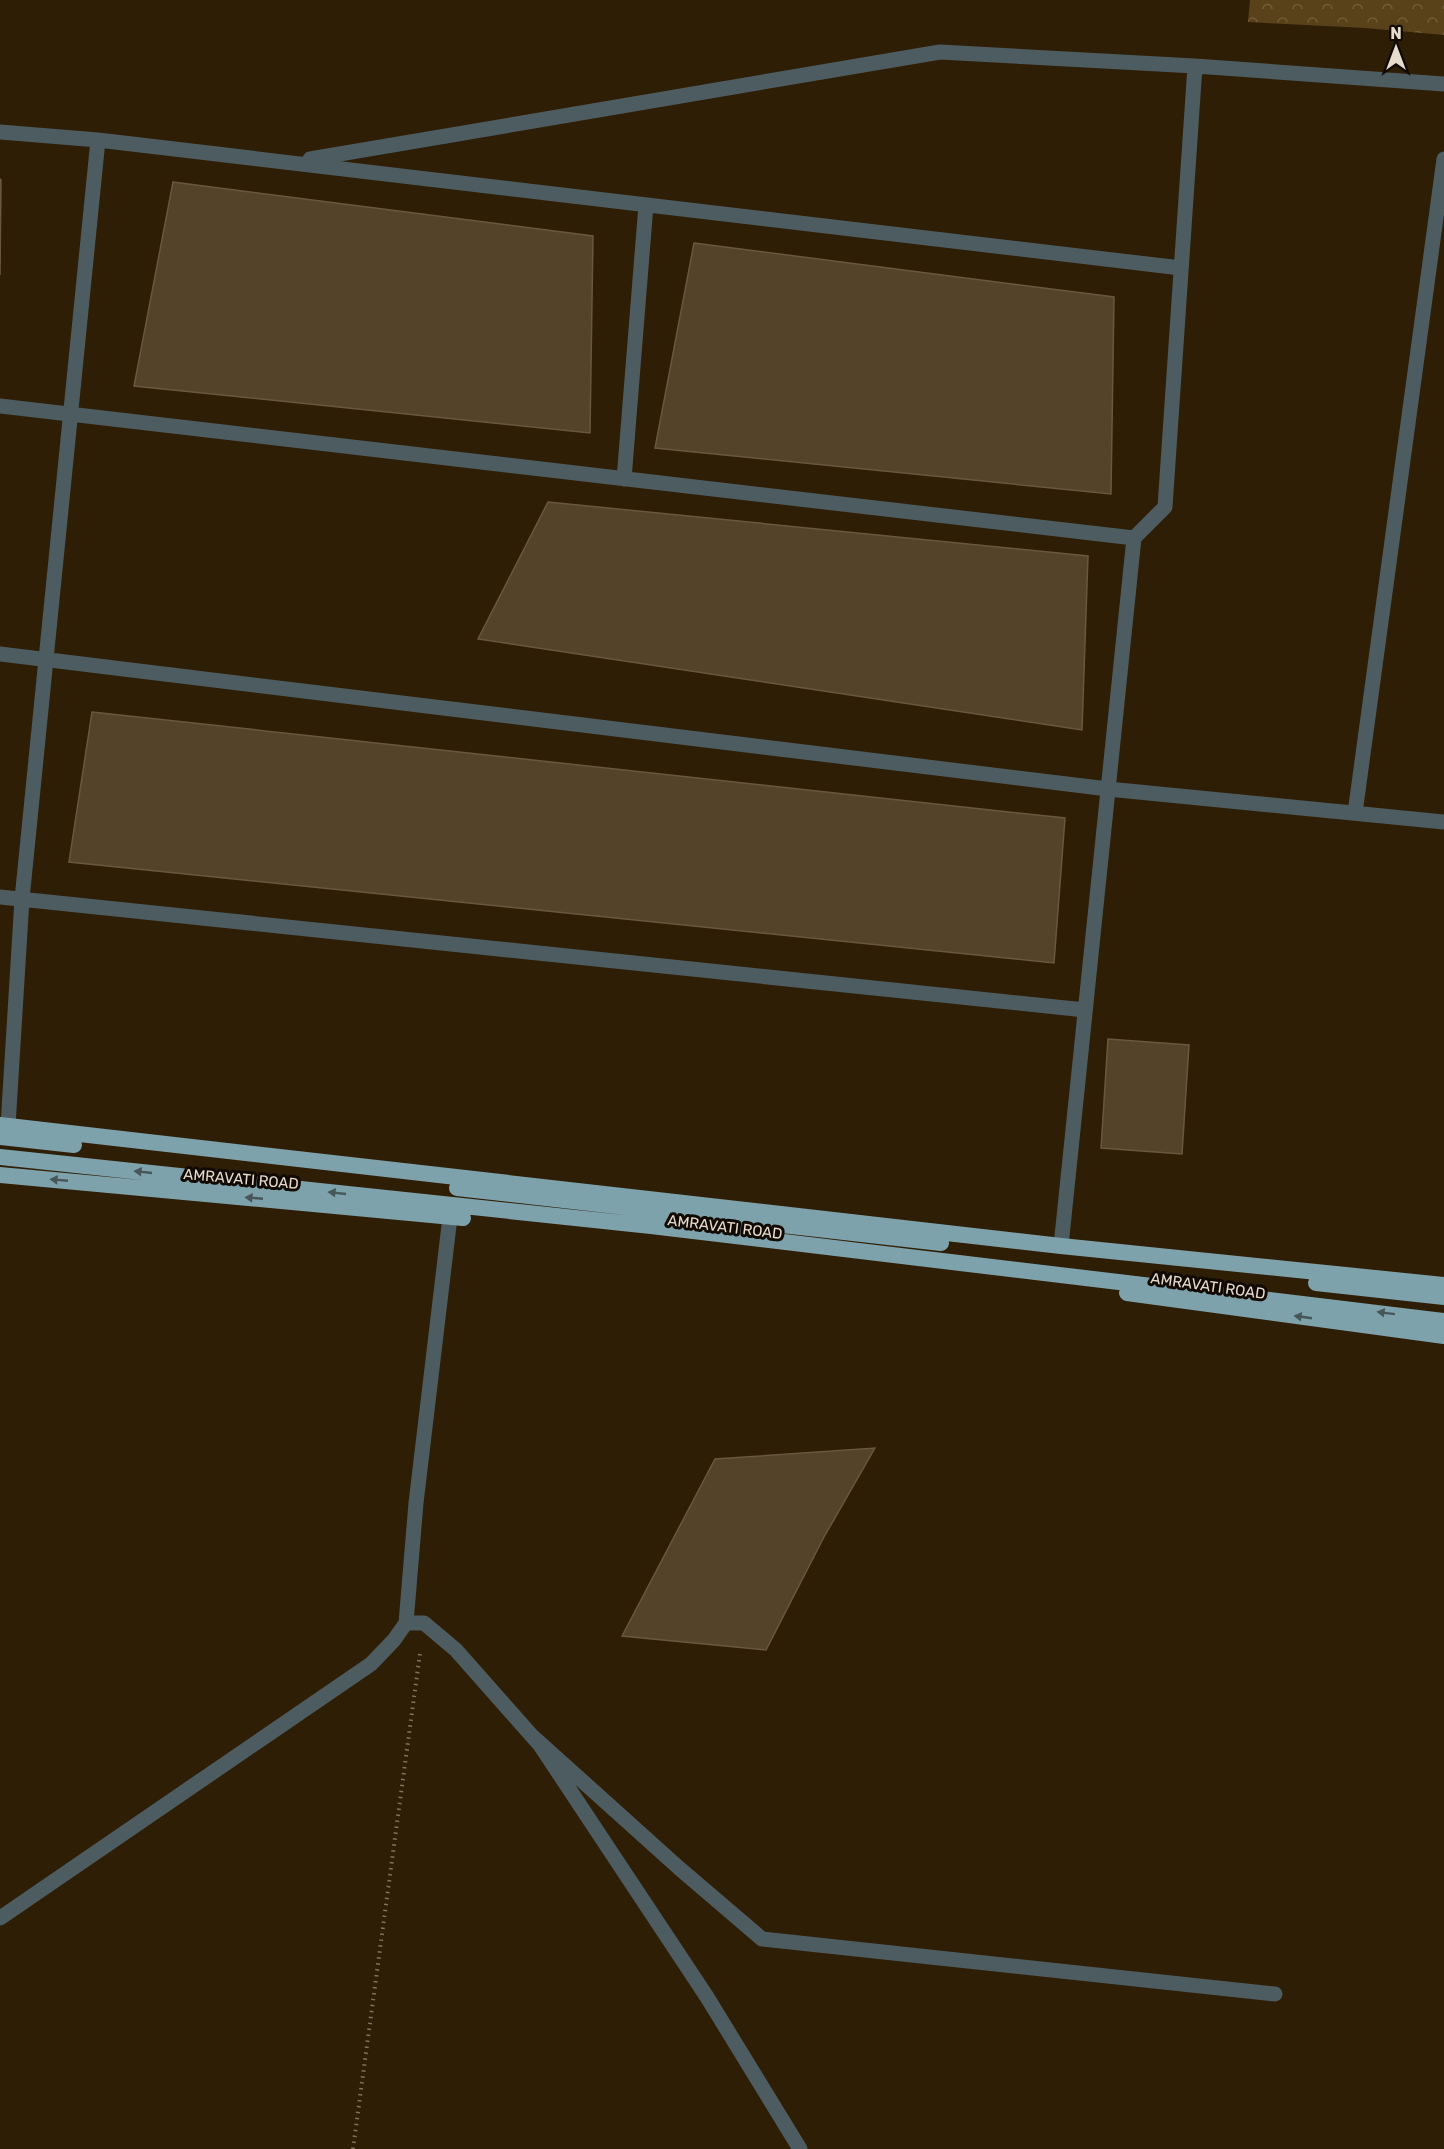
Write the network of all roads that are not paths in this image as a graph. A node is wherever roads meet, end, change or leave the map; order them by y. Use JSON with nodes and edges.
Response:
{"nodes":[{"id":1,"x":1195,"y":66,"type":"junction"},
{"id":2,"x":1444,"y":84,"type":"edge"},
{"id":3,"x":0,"y":132,"type":"edge"},
{"id":4,"x":98,"y":140,"type":"junction"},
{"id":5,"x":1444,"y":159,"type":"edge"},
{"id":6,"x":292,"y":162,"type":"junction"},
{"id":7,"x":646,"y":205,"type":"junction"},
{"id":8,"x":1181,"y":268,"type":"junction"},
{"id":9,"x":0,"y":406,"type":"edge"},
{"id":10,"x":71,"y":415,"type":"junction"},
{"id":11,"x":624,"y":479,"type":"junction"},
{"id":12,"x":1134,"y":538,"type":"junction"},
{"id":13,"x":0,"y":654,"type":"edge"},
{"id":14,"x":46,"y":660,"type":"junction"},
{"id":15,"x":1108,"y":789,"type":"junction"},
{"id":16,"x":1355,"y":813,"type":"junction"},
{"id":17,"x":1444,"y":822,"type":"edge"},
{"id":18,"x":0,"y":897,"type":"edge"},
{"id":19,"x":22,"y":899,"type":"junction"},
{"id":20,"x":1085,"y":1010,"type":"junction"},
{"id":21,"x":3,"y":1130,"type":"edge"},
{"id":22,"x":0,"y":1157,"type":"edge"},
{"id":23,"x":0,"y":1175,"type":"edge"},
{"id":24,"x":450,"y":1217,"type":"junction"},
{"id":25,"x":1061,"y":1246,"type":"junction"},
{"id":26,"x":1444,"y":1285,"type":"edge"},
{"id":27,"x":1444,"y":1297,"type":"edge"},
{"id":28,"x":1444,"y":1321,"type":"edge"},
{"id":29,"x":1444,"y":1336,"type":"edge"},
{"id":30,"x":406,"y":1623,"type":"junction"},
{"id":31,"x":530,"y":1734,"type":"junction"},
{"id":32,"x":0,"y":1918,"type":"edge"},
{"id":33,"x":1275,"y":1994,"type":"dead end"},
{"id":34,"x":800,"y":2149,"type":"edge"}],
"edges":[{"from":1,"to":2,"type":"street"},
{"from":1,"to":6,"type":"street"},
{"from":1,"to":8,"type":"street"},
{"from":3,"to":4,"type":"street"},
{"from":4,"to":6,"type":"street"},
{"from":4,"to":10,"type":"street"},
{"from":5,"to":16,"type":"street"},
{"from":6,"to":7,"type":"street"},
{"from":7,"to":8,"type":"street"},
{"from":7,"to":11,"type":"street"},
{"from":8,"to":12,"type":"street"},
{"from":9,"to":10,"type":"street"},
{"from":10,"to":11,"type":"street"},
{"from":10,"to":14,"type":"street"},
{"from":11,"to":12,"type":"street"},
{"from":12,"to":15,"type":"street"},
{"from":13,"to":14,"type":"street"},
{"from":14,"to":15,"type":"street"},
{"from":14,"to":19,"type":"street"},
{"from":15,"to":16,"type":"street"},
{"from":15,"to":20,"type":"street"},
{"from":16,"to":17,"type":"street"},
{"from":18,"to":19,"type":"street"},
{"from":19,"to":20,"type":"street"},
{"from":19,"to":21,"type":"street"},
{"from":20,"to":25,"type":"street"},
{"from":21,"to":25,"type":"highway","name":"AMRAVATI ROAD"},
{"from":21,"to":27,"type":"highway"},
{"from":28,"to":22,"type":"highway","one_way":true},
{"from":24,"to":23,"type":"highway","name":"AMRAVATI ROAD","one_way":true},
{"from":29,"to":24,"type":"highway","name":"AMRAVATI ROAD","one_way":true},
{"from":24,"to":30,"type":"street"},
{"from":25,"to":26,"type":"highway","name":"AMRAVATI ROAD"},
{"from":30,"to":31,"type":"street"},
{"from":30,"to":32,"type":"street"},
{"from":31,"to":33,"type":"street"},
{"from":31,"to":34,"type":"street"}]}
